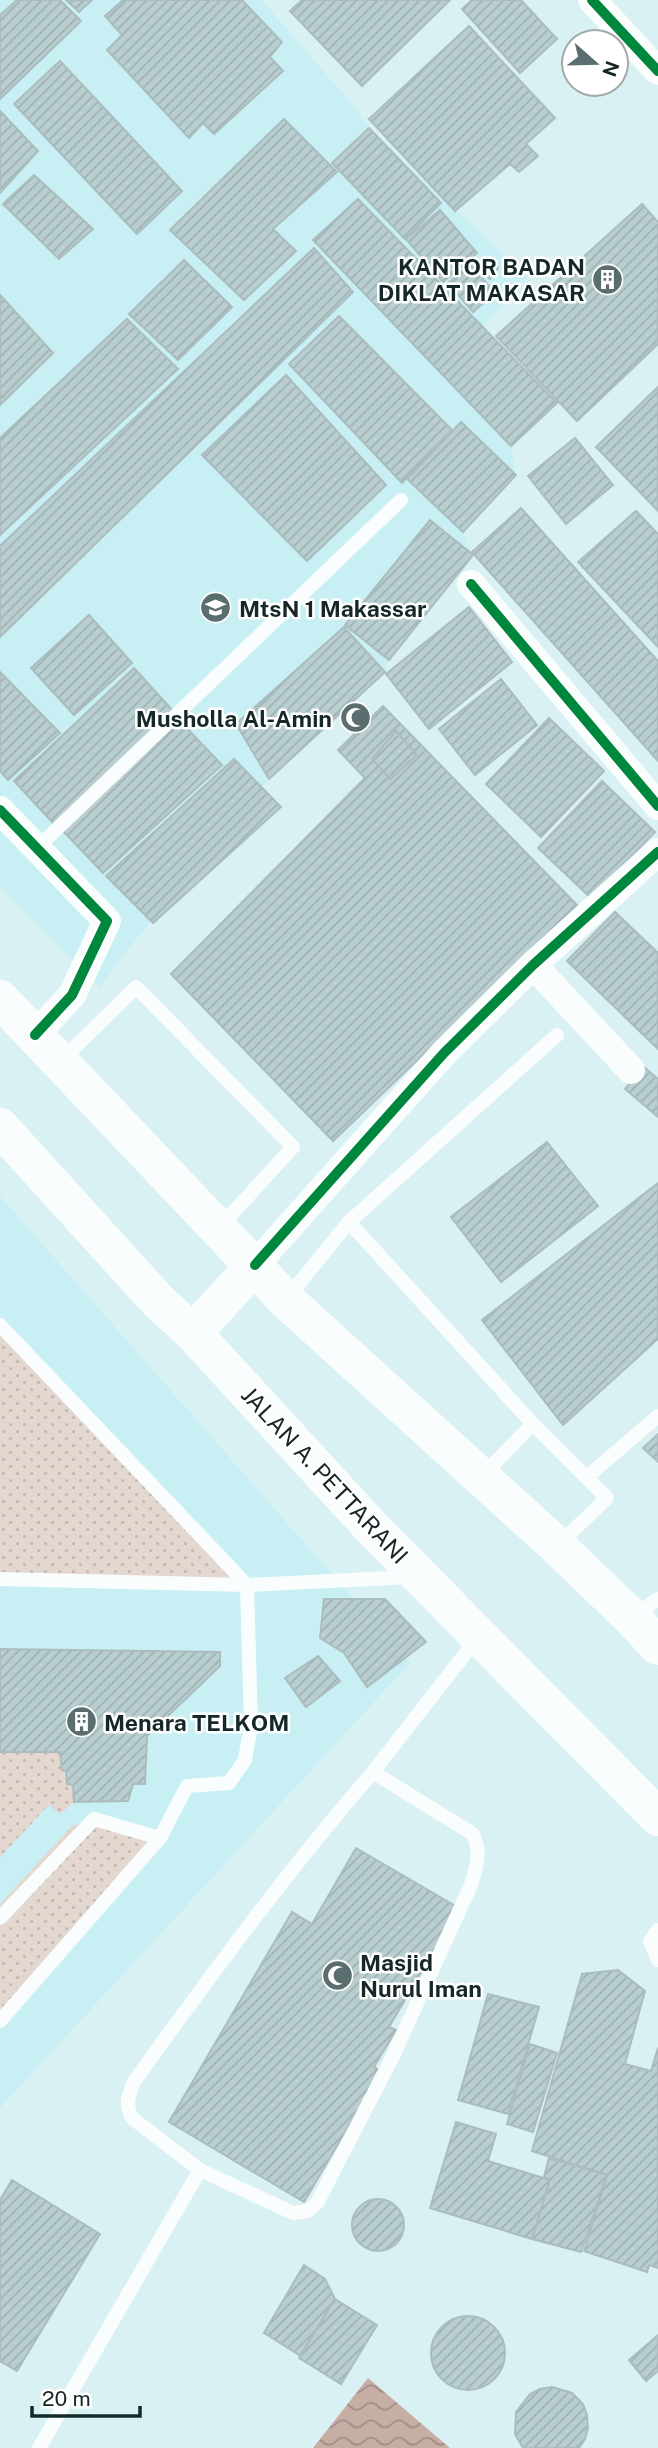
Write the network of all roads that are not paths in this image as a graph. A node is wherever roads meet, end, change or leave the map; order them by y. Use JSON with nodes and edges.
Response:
{"nodes":[{"id":1,"x":592,"y":0,"type":"edge"},
{"id":2,"x":658,"y":71,"type":"edge"},
{"id":3,"x":401,"y":500,"type":"dead end"},
{"id":4,"x":471,"y":584,"type":"dead end"},
{"id":5,"x":658,"y":806,"type":"edge"},
{"id":6,"x":0,"y":810,"type":"edge"},
{"id":7,"x":37,"y":848,"type":"junction"},
{"id":8,"x":658,"y":852,"type":"edge"},
{"id":9,"x":533,"y":965,"type":"junction"},
{"id":10,"x":0,"y":999,"type":"edge"},
{"id":11,"x":557,"y":1035,"type":"dead end"},
{"id":12,"x":48,"y":1049,"type":"junction"},
{"id":13,"x":631,"y":1070,"type":"dead end"},
{"id":14,"x":0,"y":1126,"type":"edge"},
{"id":15,"x":349,"y":1222,"type":"junction"},
{"id":16,"x":218,"y":1229,"type":"junction"},
{"id":17,"x":255,"y":1265,"type":"junction"},
{"id":18,"x":286,"y":1300,"type":"junction"},
{"id":19,"x":0,"y":1325,"type":"edge"},
{"id":20,"x":193,"y":1333,"type":"junction"},
{"id":21,"x":658,"y":1416,"type":"edge"},
{"id":22,"x":533,"y":1424,"type":"junction"},
{"id":23,"x":587,"y":1477,"type":"junction"},
{"id":24,"x":480,"y":1478,"type":"junction"},
{"id":25,"x":556,"y":1546,"type":"junction"},
{"id":26,"x":421,"y":1576,"type":"junction"},
{"id":27,"x":0,"y":1579,"type":"edge"},
{"id":28,"x":247,"y":1586,"type":"junction"},
{"id":29,"x":645,"y":1608,"type":"edge"},
{"id":30,"x":480,"y":1636,"type":"junction"},
{"id":31,"x":658,"y":1646,"type":"edge"},
{"id":32,"x":373,"y":1772,"type":"junction"},
{"id":33,"x":658,"y":1817,"type":"edge"},
{"id":34,"x":160,"y":1839,"type":"junction"},
{"id":35,"x":0,"y":1918,"type":"edge"},
{"id":36,"x":658,"y":1930,"type":"edge"},
{"id":37,"x":658,"y":1960,"type":"edge"},
{"id":38,"x":0,"y":2021,"type":"edge"},
{"id":39,"x":200,"y":2170,"type":"junction"},
{"id":40,"x":39,"y":2448,"type":"edge"}],
"edges":[{"from":1,"to":2,"type":"street"},
{"from":3,"to":7,"type":"lane"},
{"from":4,"to":5,"type":"street"},
{"from":6,"to":7,"type":"street"},
{"from":7,"to":12,"type":"street"},
{"from":8,"to":9,"type":"street"},
{"from":9,"to":13,"type":"street"},
{"from":9,"to":17,"type":"street"},
{"from":10,"to":12,"type":"highway"},
{"from":11,"to":15,"type":"lane"},
{"from":12,"to":16,"type":"highway"},
{"from":12,"to":16,"type":"lane"},
{"from":14,"to":20,"type":"highway","name":"JALAN A. PETTARANI"},
{"from":15,"to":18,"type":"lane"},
{"from":15,"to":22,"type":"lane"},
{"from":16,"to":17,"type":"highway"},
{"from":17,"to":18,"type":"highway"},
{"from":17,"to":20,"type":"highway"},
{"from":18,"to":24,"type":"highway"},
{"from":19,"to":28,"type":"lane"},
{"from":20,"to":26,"type":"highway","name":"JALAN A. PETTARANI"},
{"from":21,"to":23,"type":"lane"},
{"from":22,"to":23,"type":"lane"},
{"from":22,"to":24,"type":"lane"},
{"from":23,"to":25,"type":"lane"},
{"from":24,"to":25,"type":"highway"},
{"from":25,"to":29,"type":"highway"},
{"from":26,"to":28,"type":"lane"},
{"from":26,"to":30,"type":"highway","name":"JALAN A. PETTARANI"},
{"from":27,"to":28,"type":"lane"},
{"from":28,"to":34,"type":"lane"},
{"from":29,"to":31,"type":"highway"},
{"from":30,"to":32,"type":"lane"},
{"from":30,"to":33,"type":"highway","name":"JALAN A. PETTARANI"},
{"from":32,"to":39,"type":"lane"},
{"from":32,"to":39,"type":"lane"},
{"from":34,"to":35,"type":"lane"},
{"from":34,"to":38,"type":"lane"},
{"from":36,"to":37,"type":"lane"},
{"from":39,"to":40,"type":"lane"}]}
